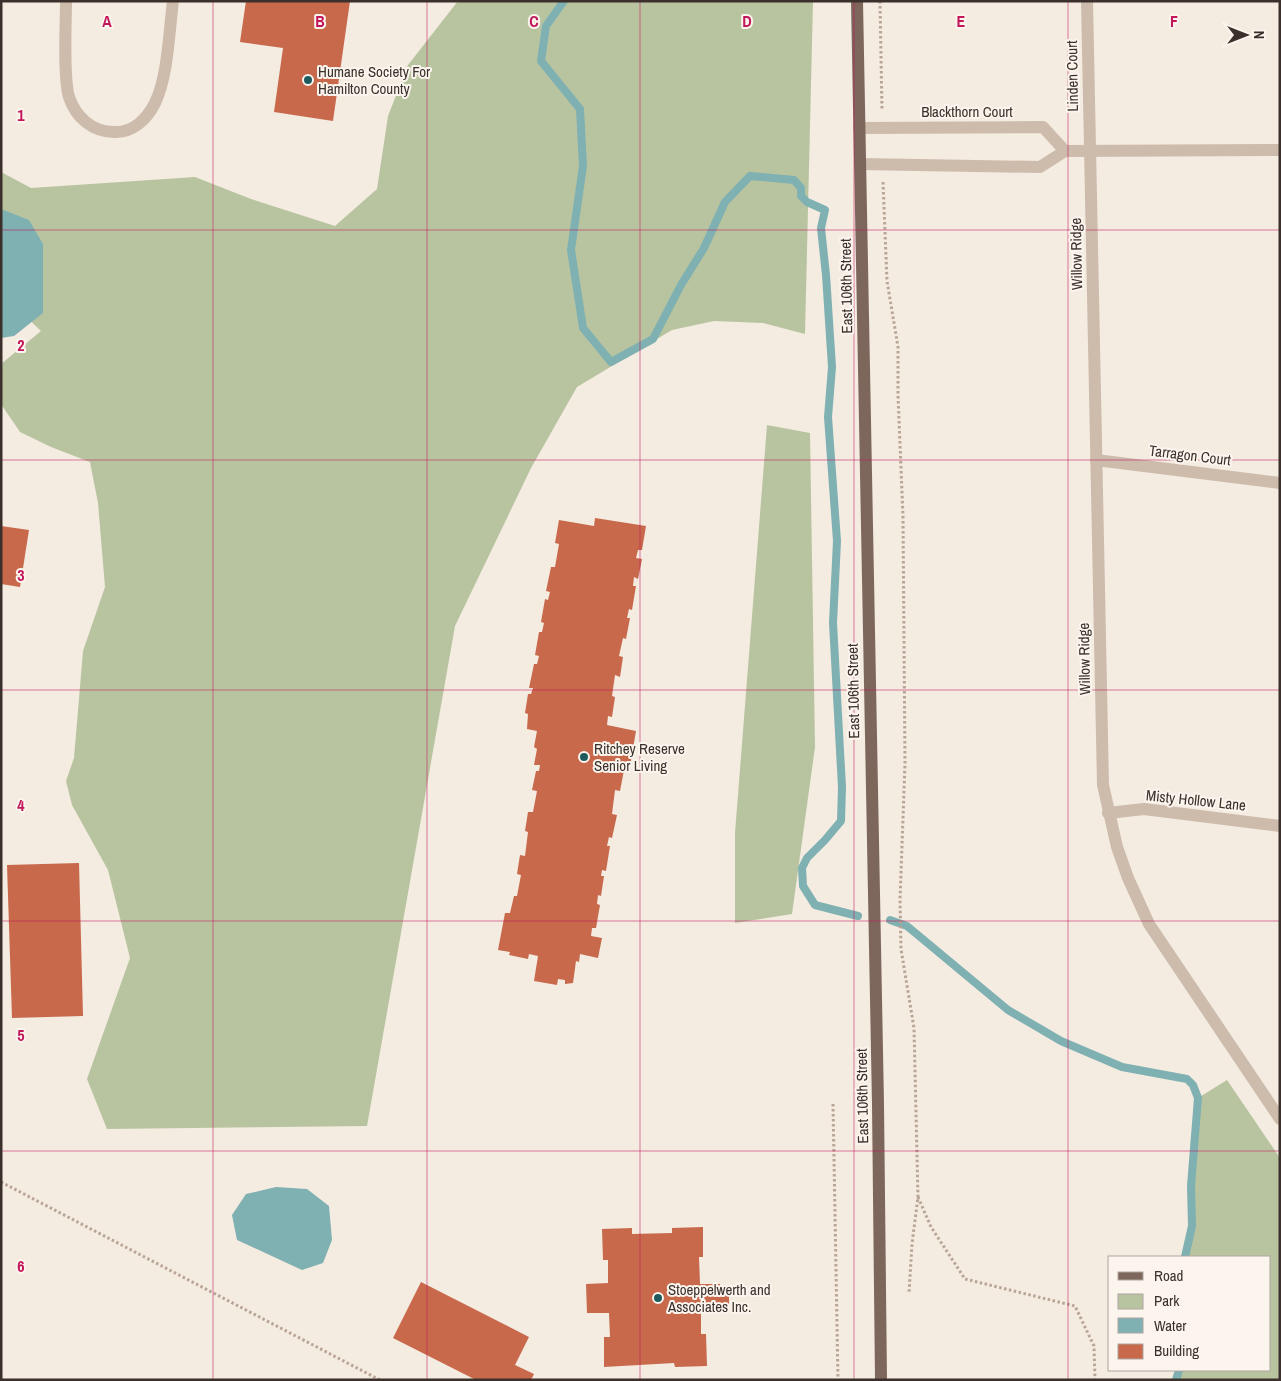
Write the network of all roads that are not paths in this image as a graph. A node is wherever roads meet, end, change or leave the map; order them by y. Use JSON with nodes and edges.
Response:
{"nodes":[{"id":1,"x":66,"y":1,"type":"edge"},
{"id":2,"x":173,"y":1,"type":"edge"},
{"id":3,"x":857,"y":1,"type":"edge"},
{"id":4,"x":1087,"y":1,"type":"edge"},
{"id":5,"x":859,"y":128,"type":"junction"},
{"id":6,"x":1280,"y":150,"type":"edge"},
{"id":7,"x":1064,"y":151,"type":"junction"},
{"id":8,"x":1090,"y":151,"type":"junction"},
{"id":9,"x":860,"y":164,"type":"junction"},
{"id":10,"x":1096,"y":460,"type":"junction"},
{"id":11,"x":1280,"y":483,"type":"edge"},
{"id":12,"x":1108,"y":812,"type":"junction"},
{"id":13,"x":1280,"y":826,"type":"edge"},
{"id":14,"x":1280,"y":1119,"type":"edge"},
{"id":15,"x":881,"y":1380,"type":"edge"}],
"edges":[{"from":1,"to":2,"type":"street"},
{"from":3,"to":5,"type":"main road","name":"East 106th Street"},
{"from":4,"to":8,"type":"street","name":"Linden Court"},
{"from":5,"to":7,"type":"street","name":"Blackthorn Court"},
{"from":5,"to":9,"type":"main road","name":"East 106th Street"},
{"from":6,"to":8,"type":"street"},
{"from":7,"to":8,"type":"street"},
{"from":7,"to":9,"type":"street"},
{"from":8,"to":10,"type":"street","name":"Willow Ridge"},
{"from":9,"to":15,"type":"main road","name":"East 106th Street"},
{"from":10,"to":11,"type":"street","name":"Tarragon Court"},
{"from":10,"to":12,"type":"street","name":"Willow Ridge"},
{"from":12,"to":13,"type":"street","name":"Misty Hollow Lane"},
{"from":12,"to":14,"type":"street","name":"Willow Ridge"}]}
